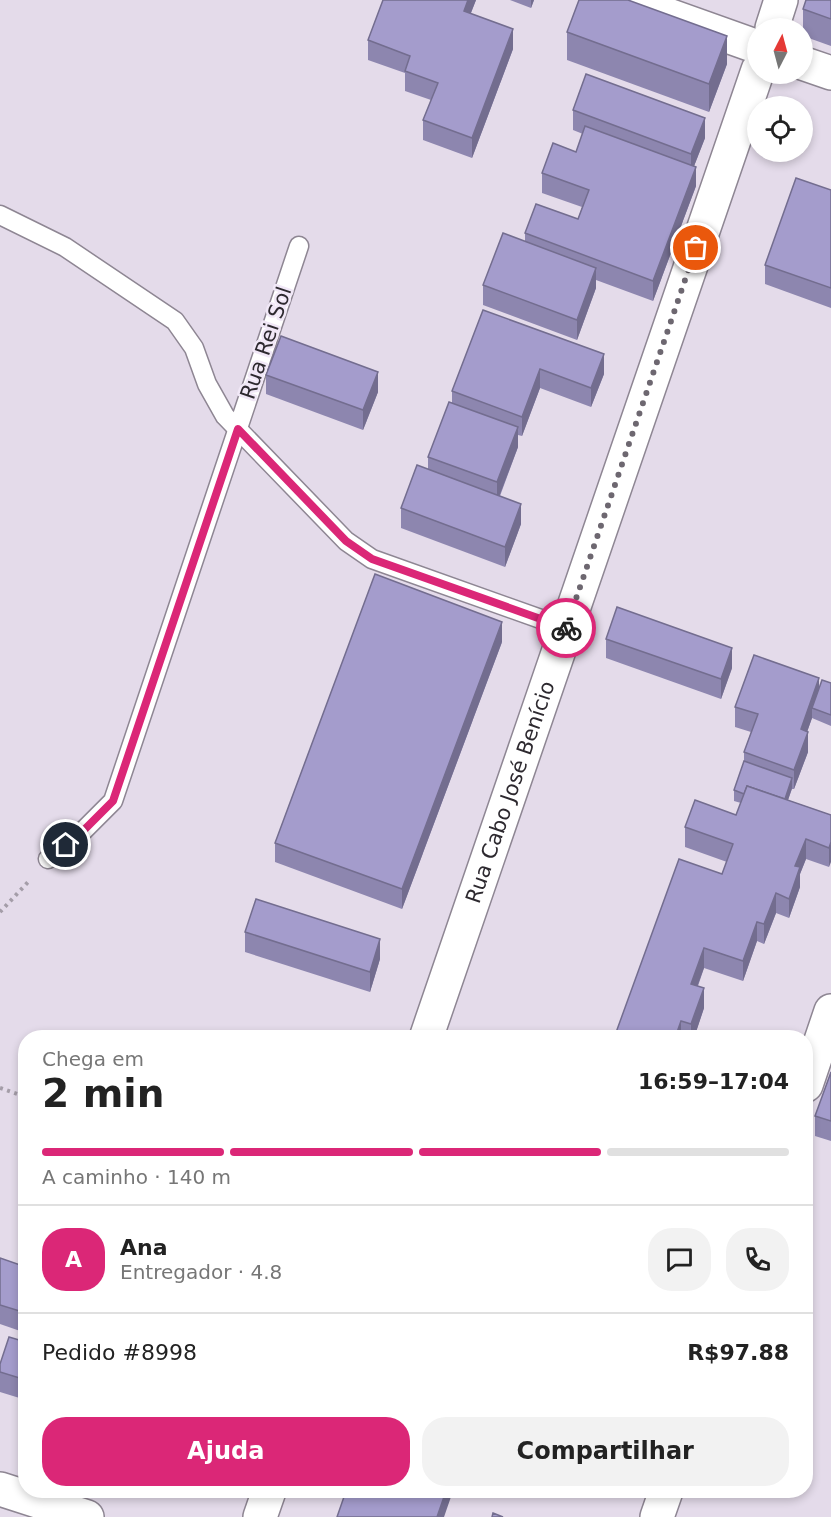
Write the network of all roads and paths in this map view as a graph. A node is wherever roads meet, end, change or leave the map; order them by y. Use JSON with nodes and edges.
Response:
{"nodes":[{"id":1,"x":626,"y":0,"type":"edge"},
{"id":2,"x":782,"y":0,"type":"edge"},
{"id":3,"x":776,"y":18,"type":"edge"},
{"id":4,"x":747,"y":43,"type":"edge"},
{"id":5,"x":813,"y":67,"type":"edge"},
{"id":6,"x":831,"y":73,"type":"edge"},
{"id":7,"x":753,"y":84,"type":"edge"},
{"id":8,"x":0,"y":214,"type":"edge"},
{"id":9,"x":299,"y":246,"type":"dead end"},
{"id":10,"x":238,"y":429,"type":"junction"},
{"id":11,"x":566,"y":628,"type":"junction"},
{"id":12,"x":48,"y":860,"type":"joint"},
{"id":13,"x":0,"y":912,"type":"edge"},
{"id":14,"x":831,"y":1011,"type":"edge"},
{"id":15,"x":429,"y":1030,"type":"edge"},
{"id":16,"x":813,"y":1064,"type":"edge"},
{"id":17,"x":0,"y":1088,"type":"edge"},
{"id":18,"x":18,"y":1094,"type":"edge"},
{"id":19,"x":0,"y":1490,"type":"edge"},
{"id":20,"x":18,"y":1496,"type":"edge"},
{"id":21,"x":26,"y":1498,"type":"edge"},
{"id":22,"x":267,"y":1498,"type":"edge"},
{"id":23,"x":664,"y":1498,"type":"edge"},
{"id":24,"x":87,"y":1517,"type":"edge"},
{"id":25,"x":260,"y":1517,"type":"edge"},
{"id":26,"x":657,"y":1517,"type":"edge"}],
"edges":[{"from":1,"to":4,"type":"street"},
{"from":2,"to":3,"type":"street"},
{"from":5,"to":6,"type":"street"},
{"from":7,"to":11,"type":"street","name":"Rua Cabo José Benício"},
{"from":8,"to":10,"type":"lane"},
{"from":9,"to":10,"type":"lane","name":"Rua Rei Sol"},
{"from":10,"to":11,"type":"lane"},
{"from":10,"to":12,"type":"lane","name":"Rua Rei Sol"},
{"from":11,"to":15,"type":"street","name":"Rua Cabo José Benício"},
{"from":12,"to":13,"type":"path"},
{"from":14,"to":16,"type":"street"},
{"from":17,"to":18,"type":"path"},
{"from":19,"to":20,"type":"street"},
{"from":21,"to":24,"type":"street"},
{"from":22,"to":25,"type":"street"},
{"from":23,"to":26,"type":"street"}]}
